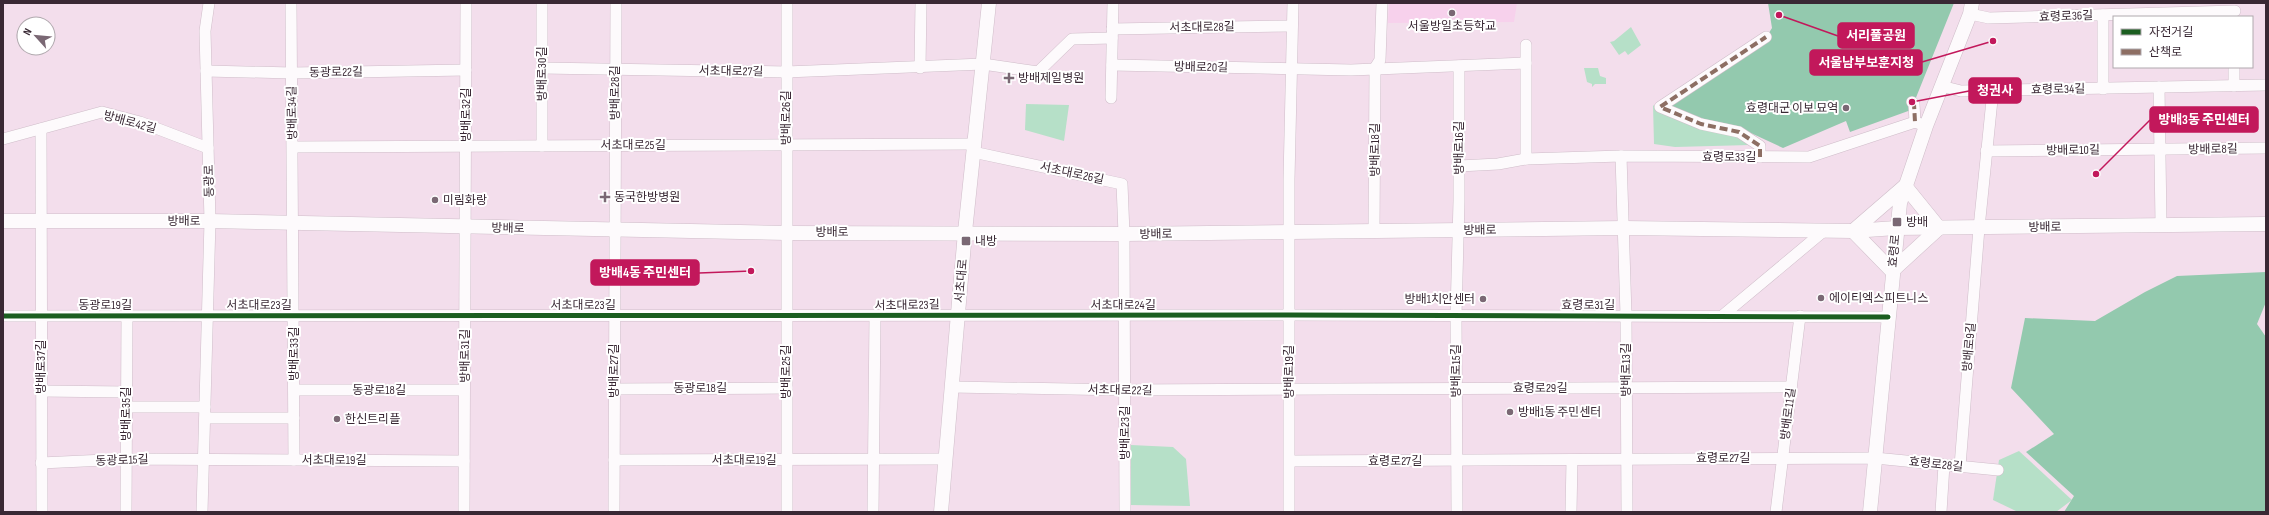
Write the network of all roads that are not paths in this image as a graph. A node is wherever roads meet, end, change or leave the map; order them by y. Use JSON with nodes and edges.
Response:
{"nodes":[{"id":1,"x":209,"y":3,"type":"edge"},
{"id":2,"x":291,"y":3,"type":"edge"},
{"id":3,"x":466,"y":3,"type":"edge"},
{"id":4,"x":542,"y":3,"type":"edge"},
{"id":5,"x":616,"y":3,"type":"edge"},
{"id":6,"x":787,"y":3,"type":"edge"},
{"id":7,"x":921,"y":3,"type":"edge"},
{"id":8,"x":989,"y":3,"type":"edge"},
{"id":9,"x":1113,"y":3,"type":"edge"},
{"id":10,"x":1293,"y":3,"type":"edge"},
{"id":11,"x":1382,"y":3,"type":"edge"},
{"id":12,"x":1971,"y":8,"type":"edge"},
{"id":13,"x":2235,"y":10,"type":"edge"},
{"id":14,"x":2103,"y":15,"type":"junction"},
{"id":15,"x":1292,"y":26,"type":"junction"},
{"id":16,"x":1112,"y":33,"type":"junction"},
{"id":17,"x":1766,"y":37,"type":"dead end"},
{"id":18,"x":1526,"y":45,"type":"dead end"},
{"id":19,"x":1526,"y":63,"type":"junction"},
{"id":20,"x":983,"y":64,"type":"junction"},
{"id":21,"x":1112,"y":65,"type":"junction"},
{"id":22,"x":1459,"y":66,"type":"junction"},
{"id":23,"x":542,"y":68,"type":"junction"},
{"id":24,"x":920,"y":68,"type":"junction"},
{"id":25,"x":1290,"y":68,"type":"junction"},
{"id":26,"x":1375,"y":68,"type":"junction"},
{"id":27,"x":2234,"y":68,"type":"edge"},
{"id":28,"x":615,"y":69,"type":"junction"},
{"id":29,"x":466,"y":70,"type":"junction"},
{"id":30,"x":206,"y":72,"type":"junction"},
{"id":31,"x":786,"y":72,"type":"junction"},
{"id":32,"x":292,"y":73,"type":"junction"},
{"id":33,"x":2266,"y":85,"type":"edge"},
{"id":34,"x":1941,"y":86,"type":"junction"},
{"id":35,"x":2234,"y":86,"type":"junction"},
{"id":36,"x":2158,"y":87,"type":"junction"},
{"id":37,"x":2103,"y":88,"type":"junction"},
{"id":38,"x":1993,"y":90,"type":"junction"},
{"id":39,"x":1111,"y":98,"type":"dead end"},
{"id":40,"x":1912,"y":102,"type":"dead end"},
{"id":41,"x":1921,"y":124,"type":"junction"},
{"id":42,"x":41,"y":129,"type":"junction"},
{"id":43,"x":3,"y":139,"type":"edge"},
{"id":44,"x":787,"y":144,"type":"junction"},
{"id":45,"x":615,"y":145,"type":"junction"},
{"id":46,"x":466,"y":146,"type":"junction"},
{"id":47,"x":542,"y":146,"type":"junction"},
{"id":48,"x":293,"y":147,"type":"junction"},
{"id":49,"x":208,"y":148,"type":"junction"},
{"id":50,"x":974,"y":148,"type":"junction"},
{"id":51,"x":2266,"y":148,"type":"edge"},
{"id":52,"x":2159,"y":149,"type":"junction"},
{"id":53,"x":1986,"y":151,"type":"junction"},
{"id":54,"x":1621,"y":156,"type":"junction"},
{"id":55,"x":1760,"y":157,"type":"junction"},
{"id":56,"x":1526,"y":159,"type":"junction"},
{"id":57,"x":1459,"y":166,"type":"junction"},
{"id":58,"x":1905,"y":186,"type":"junction"},
{"id":59,"x":41,"y":221,"type":"junction"},
{"id":60,"x":210,"y":221,"type":"junction"},
{"id":61,"x":3,"y":222,"type":"edge"},
{"id":62,"x":293,"y":223,"type":"junction"},
{"id":63,"x":2161,"y":224,"type":"junction"},
{"id":64,"x":2266,"y":224,"type":"edge"},
{"id":65,"x":466,"y":227,"type":"junction"},
{"id":66,"x":1624,"y":228,"type":"junction"},
{"id":67,"x":1896,"y":228,"type":"junction"},
{"id":68,"x":1939,"y":228,"type":"junction"},
{"id":69,"x":1979,"y":228,"type":"junction"},
{"id":70,"x":614,"y":230,"type":"junction"},
{"id":71,"x":1458,"y":230,"type":"junction"},
{"id":72,"x":1824,"y":230,"type":"junction"},
{"id":73,"x":1374,"y":231,"type":"junction"},
{"id":74,"x":1853,"y":231,"type":"junction"},
{"id":75,"x":965,"y":232,"type":"junction"},
{"id":76,"x":1288,"y":232,"type":"junction"},
{"id":77,"x":787,"y":233,"type":"junction"},
{"id":78,"x":1124,"y":234,"type":"junction"},
{"id":79,"x":1892,"y":271,"type":"junction"},
{"id":80,"x":41,"y":315,"type":"junction"},
{"id":81,"x":127,"y":315,"type":"junction"},
{"id":82,"x":208,"y":315,"type":"junction"},
{"id":83,"x":294,"y":315,"type":"junction"},
{"id":84,"x":465,"y":315,"type":"junction"},
{"id":85,"x":615,"y":315,"type":"junction"},
{"id":86,"x":958,"y":315,"type":"junction"},
{"id":87,"x":1125,"y":315,"type":"junction"},
{"id":88,"x":1288,"y":315,"type":"junction"},
{"id":89,"x":1456,"y":315,"type":"junction"},
{"id":90,"x":1626,"y":315,"type":"junction"},
{"id":91,"x":3,"y":316,"type":"edge"},
{"id":92,"x":786,"y":316,"type":"junction"},
{"id":93,"x":875,"y":316,"type":"junction"},
{"id":94,"x":1722,"y":316,"type":"junction"},
{"id":95,"x":1800,"y":316,"type":"junction"},
{"id":96,"x":1888,"y":317,"type":"junction"},
{"id":97,"x":952,"y":387,"type":"junction"},
{"id":98,"x":1791,"y":387,"type":"junction"},
{"id":99,"x":787,"y":388,"type":"junction"},
{"id":100,"x":1626,"y":388,"type":"junction"},
{"id":101,"x":614,"y":389,"type":"junction"},
{"id":102,"x":1456,"y":389,"type":"junction"},
{"id":103,"x":294,"y":390,"type":"junction"},
{"id":104,"x":464,"y":390,"type":"junction"},
{"id":105,"x":1125,"y":390,"type":"junction"},
{"id":106,"x":1288,"y":390,"type":"junction"},
{"id":107,"x":41,"y":391,"type":"junction"},
{"id":108,"x":126,"y":392,"type":"junction"},
{"id":109,"x":126,"y":407,"type":"junction"},
{"id":110,"x":205,"y":412,"type":"junction"},
{"id":111,"x":294,"y":418,"type":"junction"},
{"id":112,"x":1783,"y":458,"type":"junction"},
{"id":113,"x":1875,"y":458,"type":"junction"},
{"id":114,"x":126,"y":459,"type":"junction"},
{"id":115,"x":204,"y":459,"type":"junction"},
{"id":116,"x":873,"y":459,"type":"junction"},
{"id":117,"x":946,"y":459,"type":"junction"},
{"id":118,"x":1626,"y":459,"type":"junction"},
{"id":119,"x":294,"y":460,"type":"junction"},
{"id":120,"x":464,"y":460,"type":"junction"},
{"id":121,"x":614,"y":460,"type":"junction"},
{"id":122,"x":787,"y":460,"type":"junction"},
{"id":123,"x":1572,"y":460,"type":"junction"},
{"id":124,"x":1290,"y":461,"type":"junction"},
{"id":125,"x":1456,"y":461,"type":"junction"},
{"id":126,"x":41,"y":463,"type":"junction"},
{"id":127,"x":1944,"y":465,"type":"junction"},
{"id":128,"x":1960,"y":466,"type":"junction"},
{"id":129,"x":1998,"y":470,"type":"dead end"},
{"id":130,"x":42,"y":512,"type":"edge"},
{"id":131,"x":126,"y":512,"type":"edge"},
{"id":132,"x":202,"y":512,"type":"edge"},
{"id":133,"x":464,"y":512,"type":"edge"},
{"id":134,"x":614,"y":512,"type":"edge"},
{"id":135,"x":787,"y":512,"type":"edge"},
{"id":136,"x":873,"y":512,"type":"edge"},
{"id":137,"x":940,"y":512,"type":"edge"},
{"id":138,"x":1125,"y":512,"type":"edge"},
{"id":139,"x":1289,"y":512,"type":"edge"},
{"id":140,"x":1457,"y":512,"type":"edge"},
{"id":141,"x":1571,"y":512,"type":"edge"},
{"id":142,"x":1627,"y":512,"type":"edge"},
{"id":143,"x":1776,"y":512,"type":"edge"},
{"id":144,"x":1870,"y":512,"type":"edge"},
{"id":145,"x":1941,"y":512,"type":"edge"}],
"edges":[{"from":1,"to":30,"type":"street","name":"동광로"},
{"from":2,"to":32,"type":"street","name":"방배로34길"},
{"from":3,"to":29,"type":"street","name":"방배로32길"},
{"from":4,"to":23,"type":"street","name":"방배로30길"},
{"from":5,"to":28,"type":"street","name":"방배로28길"},
{"from":6,"to":31,"type":"street","name":"방배로26길"},
{"from":7,"to":24,"type":"street"},
{"from":8,"to":20,"type":"main road","name":"서초대로"},
{"from":9,"to":16,"type":"street"},
{"from":10,"to":15,"type":"street"},
{"from":11,"to":26,"type":"street","name":"방배로18길"},
{"from":12,"to":14,"type":"street","name":"효령로36길"},
{"from":12,"to":34,"type":"main road","name":"효령로"},
{"from":13,"to":14,"type":"street","name":"효령로36길"},
{"from":14,"to":37,"type":"street","name":"효령로34길"},
{"from":15,"to":16,"type":"street","name":"서초대로28길"},
{"from":15,"to":25,"type":"street"},
{"from":16,"to":20,"type":"street","name":"서초대로28길"},
{"from":16,"to":21,"type":"street"},
{"from":17,"to":55,"type":"street"},
{"from":18,"to":19,"type":"street"},
{"from":19,"to":22,"type":"street"},
{"from":19,"to":56,"type":"street"},
{"from":20,"to":24,"type":"street","name":"서초대로27길"},
{"from":20,"to":50,"type":"main road","name":"서초대로"},
{"from":21,"to":25,"type":"street","name":"방배로20길"},
{"from":21,"to":39,"type":"street"},
{"from":22,"to":26,"type":"street"},
{"from":22,"to":57,"type":"street","name":"방배로16길"},
{"from":23,"to":28,"type":"street","name":"서초대로27길"},
{"from":23,"to":47,"type":"street","name":"방배로30길"},
{"from":24,"to":31,"type":"street","name":"서초대로27길"},
{"from":25,"to":26,"type":"street"},
{"from":25,"to":76,"type":"street"},
{"from":26,"to":73,"type":"street","name":"방배로18길"},
{"from":27,"to":35,"type":"street"},
{"from":28,"to":31,"type":"street","name":"서초대로27길"},
{"from":28,"to":45,"type":"street","name":"방배로28길"},
{"from":29,"to":32,"type":"street","name":"동광로22길"},
{"from":29,"to":46,"type":"street","name":"방배로32길"},
{"from":30,"to":32,"type":"street","name":"동광로22길"},
{"from":30,"to":49,"type":"street","name":"동광로"},
{"from":31,"to":44,"type":"street","name":"방배로26길"},
{"from":32,"to":48,"type":"street","name":"방배로34길"},
{"from":33,"to":35,"type":"street","name":"효령로34길"},
{"from":34,"to":38,"type":"street","name":"효령로34길"},
{"from":34,"to":41,"type":"main road","name":"효령로"},
{"from":35,"to":36,"type":"street","name":"효령로34길"},
{"from":36,"to":37,"type":"street","name":"효령로34길"},
{"from":36,"to":52,"type":"street"},
{"from":37,"to":38,"type":"street","name":"효령로34길"},
{"from":38,"to":53,"type":"street"},
{"from":40,"to":41,"type":"street"},
{"from":41,"to":55,"type":"street","name":"효령로33길"},
{"from":41,"to":58,"type":"main road","name":"효령로"},
{"from":42,"to":43,"type":"street","name":"방배로42길"},
{"from":42,"to":49,"type":"street","name":"방배로42길"},
{"from":42,"to":59,"type":"street"},
{"from":44,"to":45,"type":"street","name":"서초대로25길"},
{"from":44,"to":50,"type":"street","name":"서초대로25길"},
{"from":44,"to":77,"type":"street","name":"방배로26길"},
{"from":45,"to":47,"type":"street","name":"서초대로25길"},
{"from":45,"to":70,"type":"street","name":"방배로28길"},
{"from":46,"to":47,"type":"street","name":"서초대로25길"},
{"from":46,"to":48,"type":"street","name":"서초대로25길"},
{"from":46,"to":65,"type":"street","name":"방배로32길"},
{"from":48,"to":62,"type":"street","name":"방배로34길"},
{"from":49,"to":60,"type":"street","name":"동광로"},
{"from":50,"to":75,"type":"main road","name":"서초대로"},
{"from":50,"to":78,"type":"street","name":"서초대로26길"},
{"from":51,"to":52,"type":"street","name":"방배로8길"},
{"from":52,"to":53,"type":"street","name":"방배로10길"},
{"from":52,"to":63,"type":"street"},
{"from":53,"to":69,"type":"street"},
{"from":54,"to":55,"type":"street","name":"효령로33길"},
{"from":54,"to":56,"type":"street","name":"효령로33길"},
{"from":54,"to":66,"type":"street"},
{"from":56,"to":57,"type":"street","name":"효령로33길"},
{"from":57,"to":71,"type":"street","name":"방배로16길"},
{"from":58,"to":67,"type":"main road","name":"효령로"},
{"from":58,"to":68,"type":"main road"},
{"from":58,"to":74,"type":"main road"},
{"from":59,"to":60,"type":"main road","name":"방배로"},
{"from":59,"to":61,"type":"main road","name":"방배로"},
{"from":59,"to":80,"type":"street","name":"방배로37길"},
{"from":60,"to":62,"type":"main road","name":"방배로"},
{"from":60,"to":82,"type":"street","name":"동광로"},
{"from":62,"to":65,"type":"main road","name":"방배로"},
{"from":62,"to":83,"type":"street","name":"방배로33길"},
{"from":63,"to":64,"type":"main road","name":"방배로"},
{"from":63,"to":69,"type":"main road","name":"방배로"},
{"from":65,"to":70,"type":"main road","name":"방배로"},
{"from":65,"to":84,"type":"street","name":"방배로31길"},
{"from":66,"to":71,"type":"main road","name":"방배로"},
{"from":66,"to":72,"type":"main road","name":"방배로"},
{"from":66,"to":90,"type":"street","name":"방배로13길"},
{"from":67,"to":68,"type":"main road","name":"방배로"},
{"from":67,"to":74,"type":"main road","name":"방배로"},
{"from":67,"to":79,"type":"main road","name":"효령로"},
{"from":68,"to":69,"type":"main road","name":"방배로"},
{"from":68,"to":79,"type":"main road"},
{"from":69,"to":128,"type":"street","name":"방배로9길"},
{"from":70,"to":77,"type":"main road","name":"방배로"},
{"from":70,"to":85,"type":"street","name":"방배로27길"},
{"from":71,"to":73,"type":"main road","name":"방배로"},
{"from":71,"to":89,"type":"street","name":"방배로15길"},
{"from":72,"to":74,"type":"main road","name":"방배로"},
{"from":72,"to":94,"type":"street"},
{"from":73,"to":76,"type":"main road","name":"방배로"},
{"from":74,"to":79,"type":"main road"},
{"from":75,"to":77,"type":"main road","name":"방배로"},
{"from":75,"to":78,"type":"main road","name":"방배로"},
{"from":75,"to":86,"type":"main road","name":"서초대로"},
{"from":76,"to":78,"type":"main road","name":"방배로"},
{"from":76,"to":88,"type":"street","name":"방배로19길"},
{"from":77,"to":92,"type":"street","name":"방배로25길"},
{"from":78,"to":87,"type":"street","name":"방배로23길"},
{"from":79,"to":96,"type":"main road","name":"효령로"},
{"from":80,"to":81,"type":"street","name":"동광로19길"},
{"from":80,"to":91,"type":"street","name":"동광로19길"},
{"from":80,"to":107,"type":"street","name":"방배로37길"},
{"from":81,"to":82,"type":"street","name":"동광로19길"},
{"from":81,"to":108,"type":"street","name":"방배로35길"},
{"from":82,"to":83,"type":"street","name":"서초대로23길"},
{"from":82,"to":110,"type":"street","name":"동광로"},
{"from":83,"to":84,"type":"street","name":"서초대로23길"},
{"from":83,"to":103,"type":"street","name":"방배로33길"},
{"from":84,"to":85,"type":"street","name":"서초대로23길"},
{"from":84,"to":104,"type":"street","name":"방배로31길"},
{"from":85,"to":92,"type":"street","name":"서초대로23길"},
{"from":85,"to":101,"type":"street","name":"방배로27길"},
{"from":86,"to":87,"type":"street","name":"서초대로24길"},
{"from":86,"to":93,"type":"street","name":"서초대로23길"},
{"from":86,"to":97,"type":"main road","name":"서초대로"},
{"from":87,"to":88,"type":"street","name":"서초대로24길"},
{"from":87,"to":105,"type":"street","name":"방배로23길"},
{"from":88,"to":89,"type":"street","name":"효령로31길"},
{"from":88,"to":106,"type":"street","name":"방배로19길"},
{"from":89,"to":90,"type":"street","name":"효령로31길"},
{"from":89,"to":102,"type":"street","name":"방배로15길"},
{"from":90,"to":94,"type":"street","name":"효령로31길"},
{"from":90,"to":100,"type":"street","name":"방배로13길"},
{"from":92,"to":93,"type":"street","name":"서초대로23길"},
{"from":92,"to":99,"type":"street","name":"방배로25길"},
{"from":93,"to":116,"type":"street"},
{"from":94,"to":95,"type":"street","name":"효령로31길"},
{"from":95,"to":96,"type":"street","name":"효령로31길"},
{"from":95,"to":98,"type":"street","name":"방배로11길"},
{"from":96,"to":113,"type":"main road","name":"효령로"},
{"from":97,"to":105,"type":"street","name":"서초대로22길"},
{"from":97,"to":117,"type":"main road","name":"서초대로"},
{"from":98,"to":100,"type":"street","name":"효령로29길"},
{"from":98,"to":112,"type":"street","name":"방배로11길"},
{"from":99,"to":101,"type":"street","name":"동광로18길"},
{"from":99,"to":122,"type":"street","name":"방배로25길"},
{"from":100,"to":102,"type":"street","name":"효령로29길"},
{"from":100,"to":118,"type":"street","name":"방배로13길"},
{"from":101,"to":121,"type":"street","name":"방배로27길"},
{"from":102,"to":106,"type":"street","name":"효령로29길"},
{"from":102,"to":125,"type":"street","name":"방배로15길"},
{"from":103,"to":104,"type":"street","name":"동광로18길"},
{"from":103,"to":111,"type":"street","name":"방배로33길"},
{"from":104,"to":120,"type":"street","name":"방배로31길"},
{"from":105,"to":106,"type":"street","name":"서초대로22길"},
{"from":105,"to":138,"type":"street","name":"방배로23길"},
{"from":106,"to":124,"type":"street","name":"방배로19길"},
{"from":107,"to":108,"type":"street"},
{"from":107,"to":126,"type":"street","name":"방배로37길"},
{"from":108,"to":109,"type":"street","name":"방배로35길"},
{"from":109,"to":110,"type":"street"},
{"from":109,"to":114,"type":"street","name":"방배로35길"},
{"from":110,"to":111,"type":"street"},
{"from":110,"to":115,"type":"street","name":"동광로"},
{"from":111,"to":119,"type":"street","name":"방배로33길"},
{"from":112,"to":113,"type":"street","name":"효령로27길"},
{"from":112,"to":118,"type":"street","name":"효령로27길"},
{"from":112,"to":143,"type":"street","name":"방배로11길"},
{"from":113,"to":127,"type":"street","name":"효령로28길"},
{"from":113,"to":144,"type":"main road","name":"효령로"},
{"from":114,"to":115,"type":"street","name":"동광로15길"},
{"from":114,"to":126,"type":"street","name":"동광로15길"},
{"from":114,"to":131,"type":"street","name":"방배로35길"},
{"from":115,"to":119,"type":"street","name":"서초대로19길"},
{"from":115,"to":132,"type":"street","name":"동광로"},
{"from":116,"to":117,"type":"street","name":"서초대로19길"},
{"from":116,"to":122,"type":"street","name":"서초대로19길"},
{"from":116,"to":136,"type":"street"},
{"from":117,"to":137,"type":"main road","name":"서초대로"},
{"from":118,"to":123,"type":"street","name":"효령로27길"},
{"from":118,"to":142,"type":"street","name":"방배로13길"},
{"from":119,"to":120,"type":"street","name":"서초대로19길"},
{"from":120,"to":133,"type":"street","name":"방배로31길"},
{"from":121,"to":122,"type":"street","name":"서초대로19길"},
{"from":121,"to":134,"type":"street","name":"방배로27길"},
{"from":122,"to":135,"type":"street","name":"방배로25길"},
{"from":123,"to":125,"type":"street","name":"효령로27길"},
{"from":123,"to":141,"type":"street"},
{"from":124,"to":125,"type":"street","name":"효령로27길"},
{"from":124,"to":139,"type":"street","name":"방배로19길"},
{"from":125,"to":140,"type":"street","name":"방배로15길"},
{"from":126,"to":130,"type":"street","name":"방배로37길"},
{"from":127,"to":128,"type":"street","name":"효령로28길"},
{"from":127,"to":145,"type":"street"},
{"from":128,"to":129,"type":"street","name":"효령로28길"}]}
